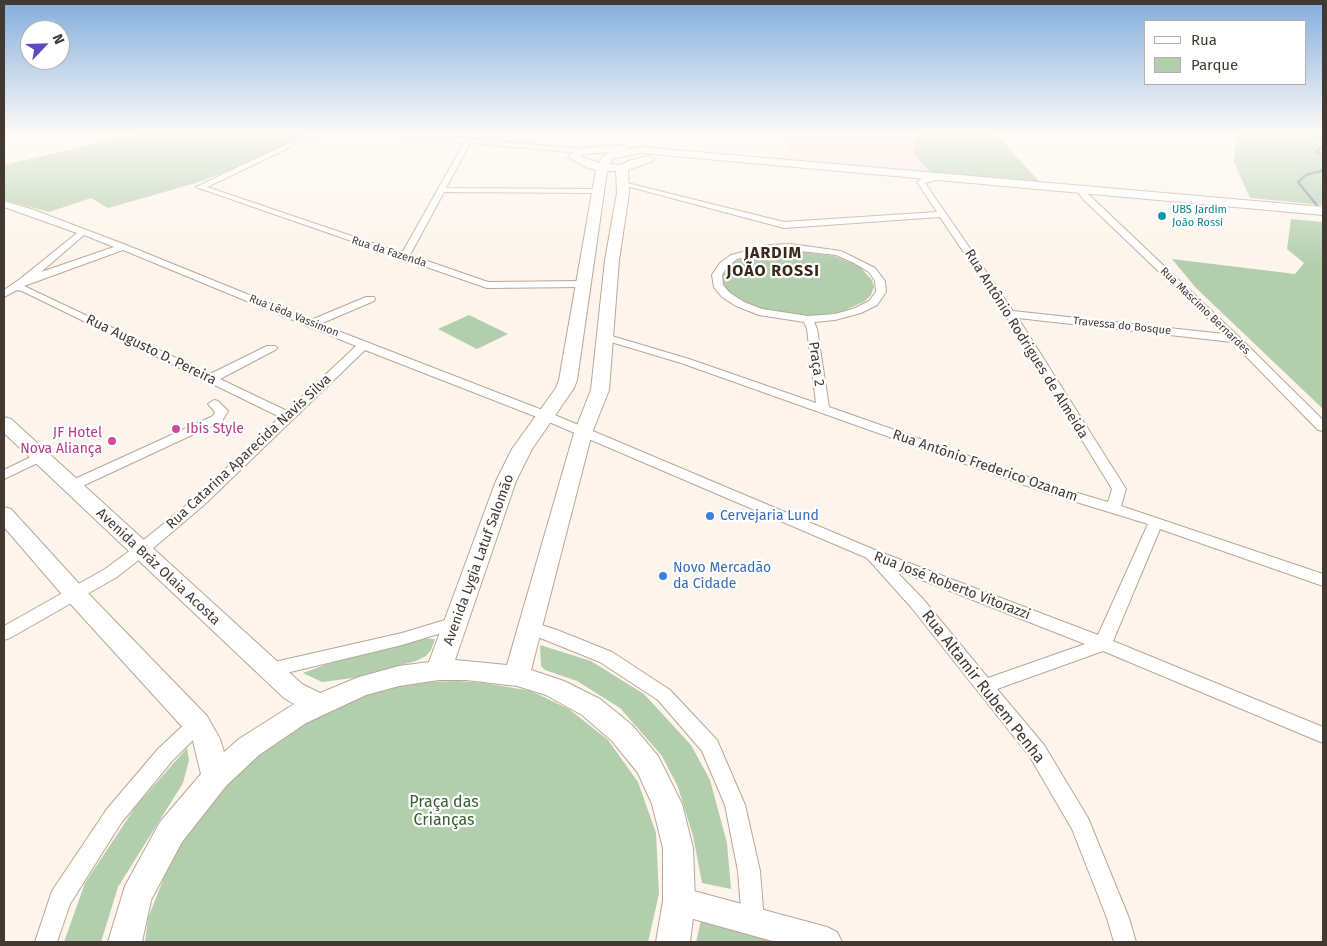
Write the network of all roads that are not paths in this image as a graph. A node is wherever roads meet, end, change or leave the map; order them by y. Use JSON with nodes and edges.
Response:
{"nodes":[{"id":1,"x":221,"y":177,"type":"edge"},
{"id":2,"x":448,"y":177,"type":"edge"},
{"id":3,"x":601,"y":177,"type":"edge"},
{"id":4,"x":622,"y":177,"type":"edge"},
{"id":5,"x":868,"y":177,"type":"edge"},
{"id":6,"x":934,"y":177,"type":"edge"},
{"id":7,"x":951,"y":177,"type":"edge"},
{"id":8,"x":921,"y":182,"type":"junction"},
{"id":9,"x":623,"y":189,"type":"junction"},
{"id":10,"x":441,"y":190,"type":"junction"},
{"id":11,"x":599,"y":191,"type":"junction"},
{"id":12,"x":1082,"y":192,"type":"junction"},
{"id":13,"x":4,"y":204,"type":"edge"},
{"id":14,"x":1323,"y":211,"type":"edge"},
{"id":15,"x":942,"y":214,"type":"junction"},
{"id":16,"x":1323,"y":218,"type":"edge"},
{"id":17,"x":83,"y":232,"type":"junction"},
{"id":18,"x":787,"y":236,"type":"junction"},
{"id":19,"x":123,"y":247,"type":"junction"},
{"id":20,"x":404,"y":257,"type":"junction"},
{"id":21,"x":42,"y":264,"type":"junction"},
{"id":22,"x":67,"y":268,"type":"junction"},
{"id":23,"x":20,"y":284,"type":"junction"},
{"id":24,"x":583,"y":284,"type":"junction"},
{"id":25,"x":610,"y":286,"type":"junction"},
{"id":26,"x":4,"y":294,"type":"edge"},
{"id":27,"x":370,"y":299,"type":"dead end"},
{"id":28,"x":1010,"y":314,"type":"junction"},
{"id":29,"x":808,"y":319,"type":"junction"},
{"id":30,"x":313,"y":323,"type":"junction"},
{"id":31,"x":605,"y":339,"type":"junction"},
{"id":32,"x":1235,"y":339,"type":"junction"},
{"id":33,"x":363,"y":345,"type":"junction"},
{"id":34,"x":271,"y":348,"type":"dead end"},
{"id":35,"x":648,"y":349,"type":"junction"},
{"id":36,"x":210,"y":379,"type":"junction"},
{"id":37,"x":214,"y":404,"type":"dead end"},
{"id":38,"x":823,"y":409,"type":"junction"},
{"id":39,"x":287,"y":416,"type":"junction"},
{"id":40,"x":546,"y":416,"type":"junction"},
{"id":41,"x":4,"y":423,"type":"edge"},
{"id":42,"x":1323,"y":427,"type":"edge"},
{"id":43,"x":583,"y":433,"type":"junction"},
{"id":44,"x":41,"y":456,"type":"junction"},
{"id":45,"x":4,"y":475,"type":"edge"},
{"id":46,"x":71,"y":486,"type":"junction"},
{"id":47,"x":1113,"y":509,"type":"junction"},
{"id":48,"x":4,"y":514,"type":"edge"},
{"id":49,"x":1156,"y":522,"type":"junction"},
{"id":50,"x":140,"y":551,"type":"junction"},
{"id":51,"x":870,"y":554,"type":"junction"},
{"id":52,"x":1323,"y":580,"type":"edge"},
{"id":53,"x":74,"y":593,"type":"junction"},
{"id":54,"x":455,"y":623,"type":"junction"},
{"id":55,"x":529,"y":627,"type":"junction"},
{"id":56,"x":4,"y":634,"type":"edge"},
{"id":57,"x":1103,"y":644,"type":"junction"},
{"id":58,"x":270,"y":670,"type":"junction"},
{"id":59,"x":439,"y":670,"type":"junction"},
{"id":60,"x":516,"y":676,"type":"junction"},
{"id":61,"x":986,"y":686,"type":"junction"},
{"id":62,"x":318,"y":704,"type":"junction"},
{"id":63,"x":197,"y":724,"type":"junction"},
{"id":64,"x":1323,"y":736,"type":"edge"},
{"id":65,"x":216,"y":776,"type":"junction"},
{"id":66,"x":679,"y":901,"type":"junction"},
{"id":67,"x":754,"y":921,"type":"junction"},
{"id":68,"x":46,"y":942,"type":"edge"},
{"id":69,"x":125,"y":942,"type":"edge"},
{"id":70,"x":673,"y":942,"type":"edge"},
{"id":71,"x":827,"y":942,"type":"edge"},
{"id":72,"x":1125,"y":942,"type":"edge"}],
"edges":[{"from":1,"to":20,"type":"street","name":"Rua da Fazenda"},
{"from":2,"to":10,"type":"street"},
{"from":3,"to":11,"type":"main road","name":"Avenida Lygia Latuf Salomão"},
{"from":4,"to":9,"type":"main road"},
{"from":5,"to":8,"type":"main road"},
{"from":6,"to":8,"type":"street"},
{"from":7,"to":12,"type":"main road"},
{"from":8,"to":12,"type":"main road"},
{"from":8,"to":15,"type":"street","name":"Rua Antônio Rodrigues de Almeida"},
{"from":9,"to":18,"type":"street"},
{"from":9,"to":25,"type":"main road"},
{"from":10,"to":11,"type":"street"},
{"from":10,"to":20,"type":"street"},
{"from":11,"to":24,"type":"main road","name":"Avenida Lygia Latuf Salomão"},
{"from":12,"to":14,"type":"main road"},
{"from":12,"to":16,"type":"main road"},
{"from":12,"to":32,"type":"street","name":"Rua Mascimo Bernardes"},
{"from":13,"to":17,"type":"street","name":"Rua Lêda Vassimon"},
{"from":15,"to":18,"type":"street"},
{"from":15,"to":28,"type":"street","name":"Rua Antônio Rodrigues de Almeida"},
{"from":17,"to":19,"type":"street","name":"Rua Lêda Vassimon"},
{"from":17,"to":21,"type":"street"},
{"from":18,"to":29,"type":"street"},
{"from":18,"to":29,"type":"street"},
{"from":19,"to":22,"type":"street"},
{"from":19,"to":30,"type":"street","name":"Rua Lêda Vassimon"},
{"from":20,"to":24,"type":"street","name":"Rua da Fazenda"},
{"from":21,"to":22,"type":"street"},
{"from":21,"to":23,"type":"street"},
{"from":22,"to":23,"type":"street"},
{"from":23,"to":26,"type":"street"},
{"from":23,"to":36,"type":"street","name":"Rua Augusto D. Pereira"},
{"from":24,"to":25,"type":"main road"},
{"from":24,"to":40,"type":"main road","name":"Avenida Lygia Latuf Salomão"},
{"from":25,"to":31,"type":"main road"},
{"from":27,"to":30,"type":"street"},
{"from":28,"to":32,"type":"street","name":"Travessa do Bosque"},
{"from":28,"to":47,"type":"street","name":"Rua Antônio Rodrigues de Almeida"},
{"from":29,"to":38,"type":"street","name":"Praça 2"},
{"from":30,"to":33,"type":"street","name":"Rua Lêda Vassimon"},
{"from":31,"to":35,"type":"street","name":"Rua Antônio Frederico Ozanam"},
{"from":31,"to":35,"type":"street","name":"Rua Antônio Frederico Ozanam"},
{"from":31,"to":43,"type":"main road"},
{"from":32,"to":42,"type":"street","name":"Rua Mascimo Bernardes"},
{"from":33,"to":39,"type":"street","name":"Rua Catarina Aparecida Navis Silva"},
{"from":33,"to":40,"type":"street","name":"Rua Lêda Vassimon"},
{"from":34,"to":36,"type":"street"},
{"from":35,"to":38,"type":"street","name":"Rua Antônio Frederico Ozanam"},
{"from":36,"to":39,"type":"street","name":"Rua Augusto D. Pereira"},
{"from":37,"to":46,"type":"street"},
{"from":38,"to":47,"type":"street","name":"Rua Antônio Frederico Ozanam"},
{"from":39,"to":50,"type":"street","name":"Rua Catarina Aparecida Navis Silva"},
{"from":40,"to":43,"type":"street","name":"Rua Lêda Vassimon"},
{"from":40,"to":54,"type":"main road","name":"Avenida Lygia Latuf Salomão"},
{"from":41,"to":44,"type":"main road","name":"Avenida Bráz Olaia Acosta"},
{"from":43,"to":51,"type":"street","name":"Rua José Roberto Vitorazzi"},
{"from":43,"to":55,"type":"main road"},
{"from":44,"to":45,"type":"street"},
{"from":44,"to":46,"type":"main road","name":"Avenida Bráz Olaia Acosta"},
{"from":46,"to":50,"type":"main road","name":"Avenida Bráz Olaia Acosta"},
{"from":47,"to":49,"type":"street","name":"Rua Antônio Frederico Ozanam"},
{"from":48,"to":53,"type":"main road"},
{"from":49,"to":52,"type":"street","name":"Rua Antônio Frederico Ozanam"},
{"from":49,"to":57,"type":"street"},
{"from":50,"to":53,"type":"street","name":"Rua Catarina Aparecida Navis Silva"},
{"from":50,"to":58,"type":"main road","name":"Avenida Bráz Olaia Acosta"},
{"from":51,"to":57,"type":"street","name":"Rua José Roberto Vitorazzi"},
{"from":51,"to":61,"type":"street","name":"Rua Altamir Rubem Penha"},
{"from":53,"to":56,"type":"street","name":"Rua Catarina Aparecida Navis Silva"},
{"from":53,"to":63,"type":"main road"},
{"from":54,"to":58,"type":"street"},
{"from":54,"to":59,"type":"main road","name":"Avenida Lygia Latuf Salomão"},
{"from":55,"to":60,"type":"main road"},
{"from":55,"to":67,"type":"street"},
{"from":57,"to":61,"type":"street"},
{"from":57,"to":64,"type":"street","name":"Rua José Roberto Vitorazzi"},
{"from":58,"to":62,"type":"main road","name":"Avenida Bráz Olaia Acosta"},
{"from":59,"to":60,"type":"main road"},
{"from":59,"to":62,"type":"main road"},
{"from":60,"to":66,"type":"main road"},
{"from":61,"to":72,"type":"street","name":"Rua Altamir Rubem Penha"},
{"from":62,"to":65,"type":"main road"},
{"from":63,"to":65,"type":"main road"},
{"from":63,"to":68,"type":"street"},
{"from":65,"to":69,"type":"main road"},
{"from":66,"to":67,"type":"street"},
{"from":66,"to":70,"type":"main road"},
{"from":67,"to":71,"type":"street"}]}
